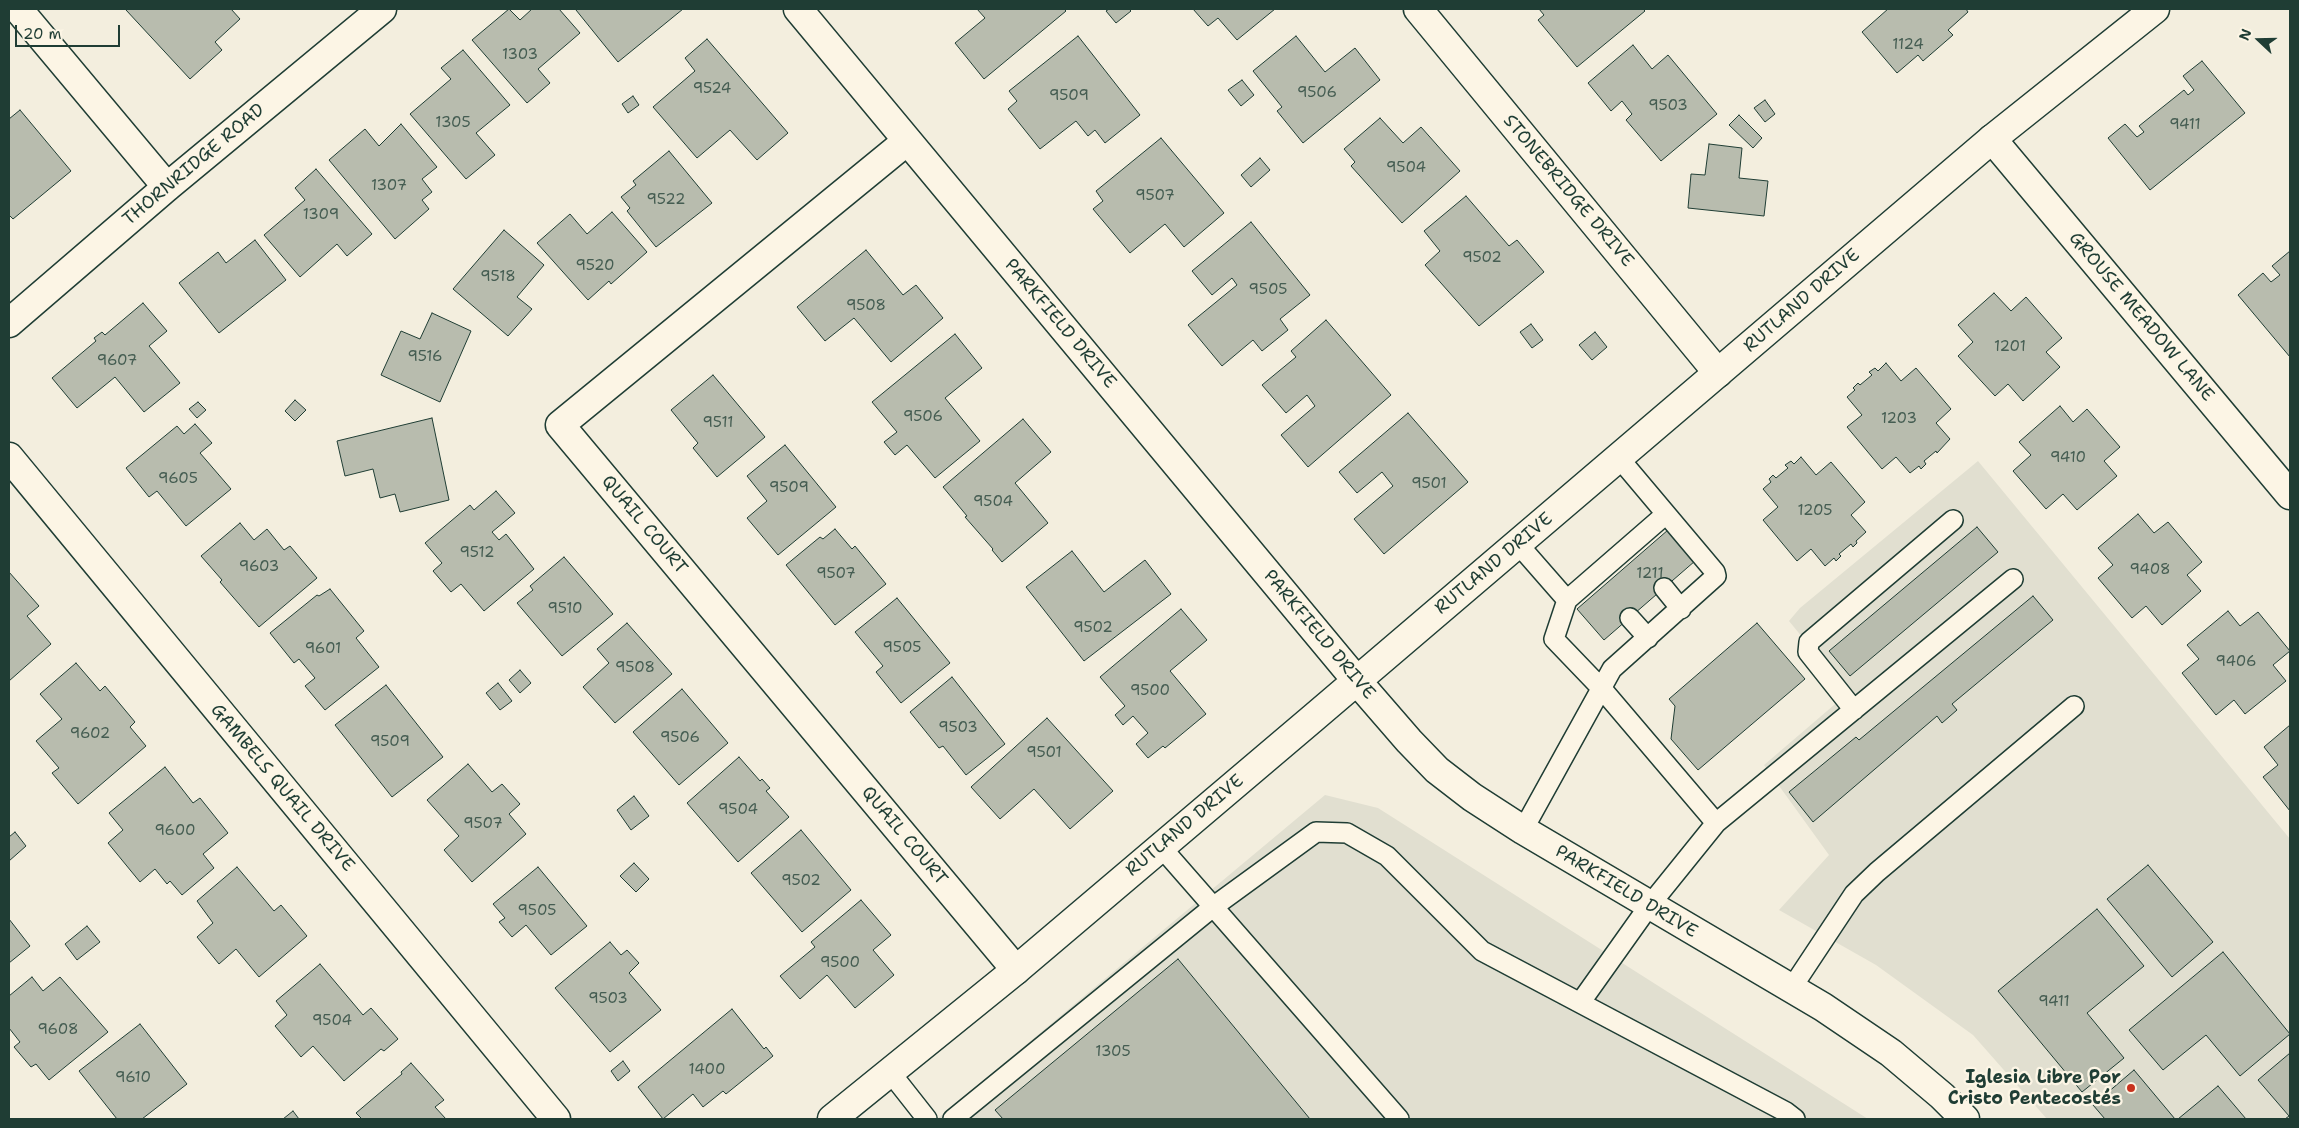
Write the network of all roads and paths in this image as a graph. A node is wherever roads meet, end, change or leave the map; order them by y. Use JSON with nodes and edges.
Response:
{"nodes":[{"id":1,"x":18,"y":9,"type":"edge"},
{"id":2,"x":382,"y":9,"type":"edge"},
{"id":3,"x":798,"y":9,"type":"edge"},
{"id":4,"x":1418,"y":9,"type":"edge"},
{"id":5,"x":2155,"y":9,"type":"edge"},
{"id":6,"x":1992,"y":139,"type":"junction"},
{"id":7,"x":907,"y":141,"type":"junction"},
{"id":8,"x":167,"y":187,"type":"junction"},
{"id":9,"x":9,"y":324,"type":"edge"},
{"id":10,"x":1718,"y":373,"type":"junction"},
{"id":11,"x":9,"y":457,"type":"edge"},
{"id":12,"x":1619,"y":458,"type":"junction"},
{"id":13,"x":2290,"y":495,"type":"edge"},
{"id":14,"x":1666,"y":514,"type":"junction"},
{"id":15,"x":1953,"y":520,"type":"dead end"},
{"id":16,"x":1518,"y":544,"type":"junction"},
{"id":17,"x":2012,"y":579,"type":"dead end"},
{"id":18,"x":1664,"y":588,"type":"dead end"},
{"id":19,"x":1567,"y":600,"type":"junction"},
{"id":20,"x":1681,"y":609,"type":"junction"},
{"id":21,"x":1630,"y":618,"type":"dead end"},
{"id":22,"x":1648,"y":638,"type":"junction"},
{"id":23,"x":1357,"y":681,"type":"junction"},
{"id":24,"x":1602,"y":689,"type":"junction"},
{"id":25,"x":2074,"y":706,"type":"dead end"},
{"id":26,"x":1854,"y":710,"type":"junction"},
{"id":27,"x":1716,"y":823,"type":"junction"},
{"id":28,"x":1523,"y":830,"type":"junction"},
{"id":29,"x":1161,"y":847,"type":"junction"},
{"id":30,"x":1650,"y":906,"type":"junction"},
{"id":31,"x":1213,"y":907,"type":"junction"},
{"id":32,"x":1016,"y":970,"type":"junction"},
{"id":33,"x":1791,"y":989,"type":"junction"},
{"id":34,"x":1580,"y":1003,"type":"junction"},
{"id":35,"x":890,"y":1072,"type":"junction"},
{"id":36,"x":556,"y":1119,"type":"edge"},
{"id":37,"x":832,"y":1119,"type":"edge"},
{"id":38,"x":927,"y":1119,"type":"edge"},
{"id":39,"x":952,"y":1119,"type":"edge"},
{"id":40,"x":1399,"y":1119,"type":"edge"},
{"id":41,"x":1795,"y":1119,"type":"edge"},
{"id":42,"x":1965,"y":1119,"type":"edge"}],
"edges":[{"from":1,"to":8,"type":"street"},
{"from":2,"to":8,"type":"street","name":"THORNRIDGE ROAD"},
{"from":3,"to":7,"type":"street","name":"PARKFIELD DRIVE"},
{"from":4,"to":10,"type":"street","name":"STONEBRIDGE DRIVE"},
{"from":5,"to":6,"type":"street","name":"RUTLAND DRIVE"},
{"from":6,"to":10,"type":"street","name":"RUTLAND DRIVE"},
{"from":6,"to":13,"type":"street","name":"GROUSE MEADOW LANE"},
{"from":7,"to":23,"type":"street","name":"PARKFIELD DRIVE"},
{"from":7,"to":32,"type":"street","name":"QUAIL COURT"},
{"from":8,"to":9,"type":"street","name":"THORNRIDGE ROAD"},
{"from":10,"to":12,"type":"street","name":"RUTLAND DRIVE"},
{"from":11,"to":36,"type":"street","name":"GAMBELS QUAIL DRIVE"},
{"from":12,"to":14,"type":"lane"},
{"from":12,"to":16,"type":"street","name":"RUTLAND DRIVE"},
{"from":14,"to":19,"type":"lane"},
{"from":14,"to":20,"type":"lane"},
{"from":15,"to":26,"type":"lane"},
{"from":16,"to":19,"type":"lane"},
{"from":16,"to":23,"type":"street","name":"RUTLAND DRIVE"},
{"from":17,"to":26,"type":"lane"},
{"from":18,"to":20,"type":"lane"},
{"from":19,"to":24,"type":"lane"},
{"from":20,"to":22,"type":"lane"},
{"from":21,"to":22,"type":"lane"},
{"from":22,"to":24,"type":"lane"},
{"from":23,"to":28,"type":"street","name":"PARKFIELD DRIVE"},
{"from":23,"to":29,"type":"street","name":"RUTLAND DRIVE"},
{"from":24,"to":27,"type":"lane"},
{"from":24,"to":28,"type":"lane"},
{"from":25,"to":33,"type":"lane"},
{"from":26,"to":27,"type":"lane"},
{"from":27,"to":30,"type":"lane"},
{"from":28,"to":30,"type":"street","name":"PARKFIELD DRIVE"},
{"from":29,"to":31,"type":"lane"},
{"from":29,"to":32,"type":"street","name":"RUTLAND DRIVE"},
{"from":30,"to":33,"type":"street","name":"PARKFIELD DRIVE"},
{"from":30,"to":34,"type":"lane"},
{"from":31,"to":34,"type":"lane"},
{"from":31,"to":39,"type":"lane"},
{"from":31,"to":40,"type":"lane"},
{"from":32,"to":35,"type":"street","name":"RUTLAND DRIVE"},
{"from":33,"to":42,"type":"street","name":"PARKFIELD DRIVE"},
{"from":34,"to":41,"type":"lane"},
{"from":35,"to":37,"type":"street","name":"RUTLAND DRIVE"},
{"from":35,"to":38,"type":"lane"}]}
